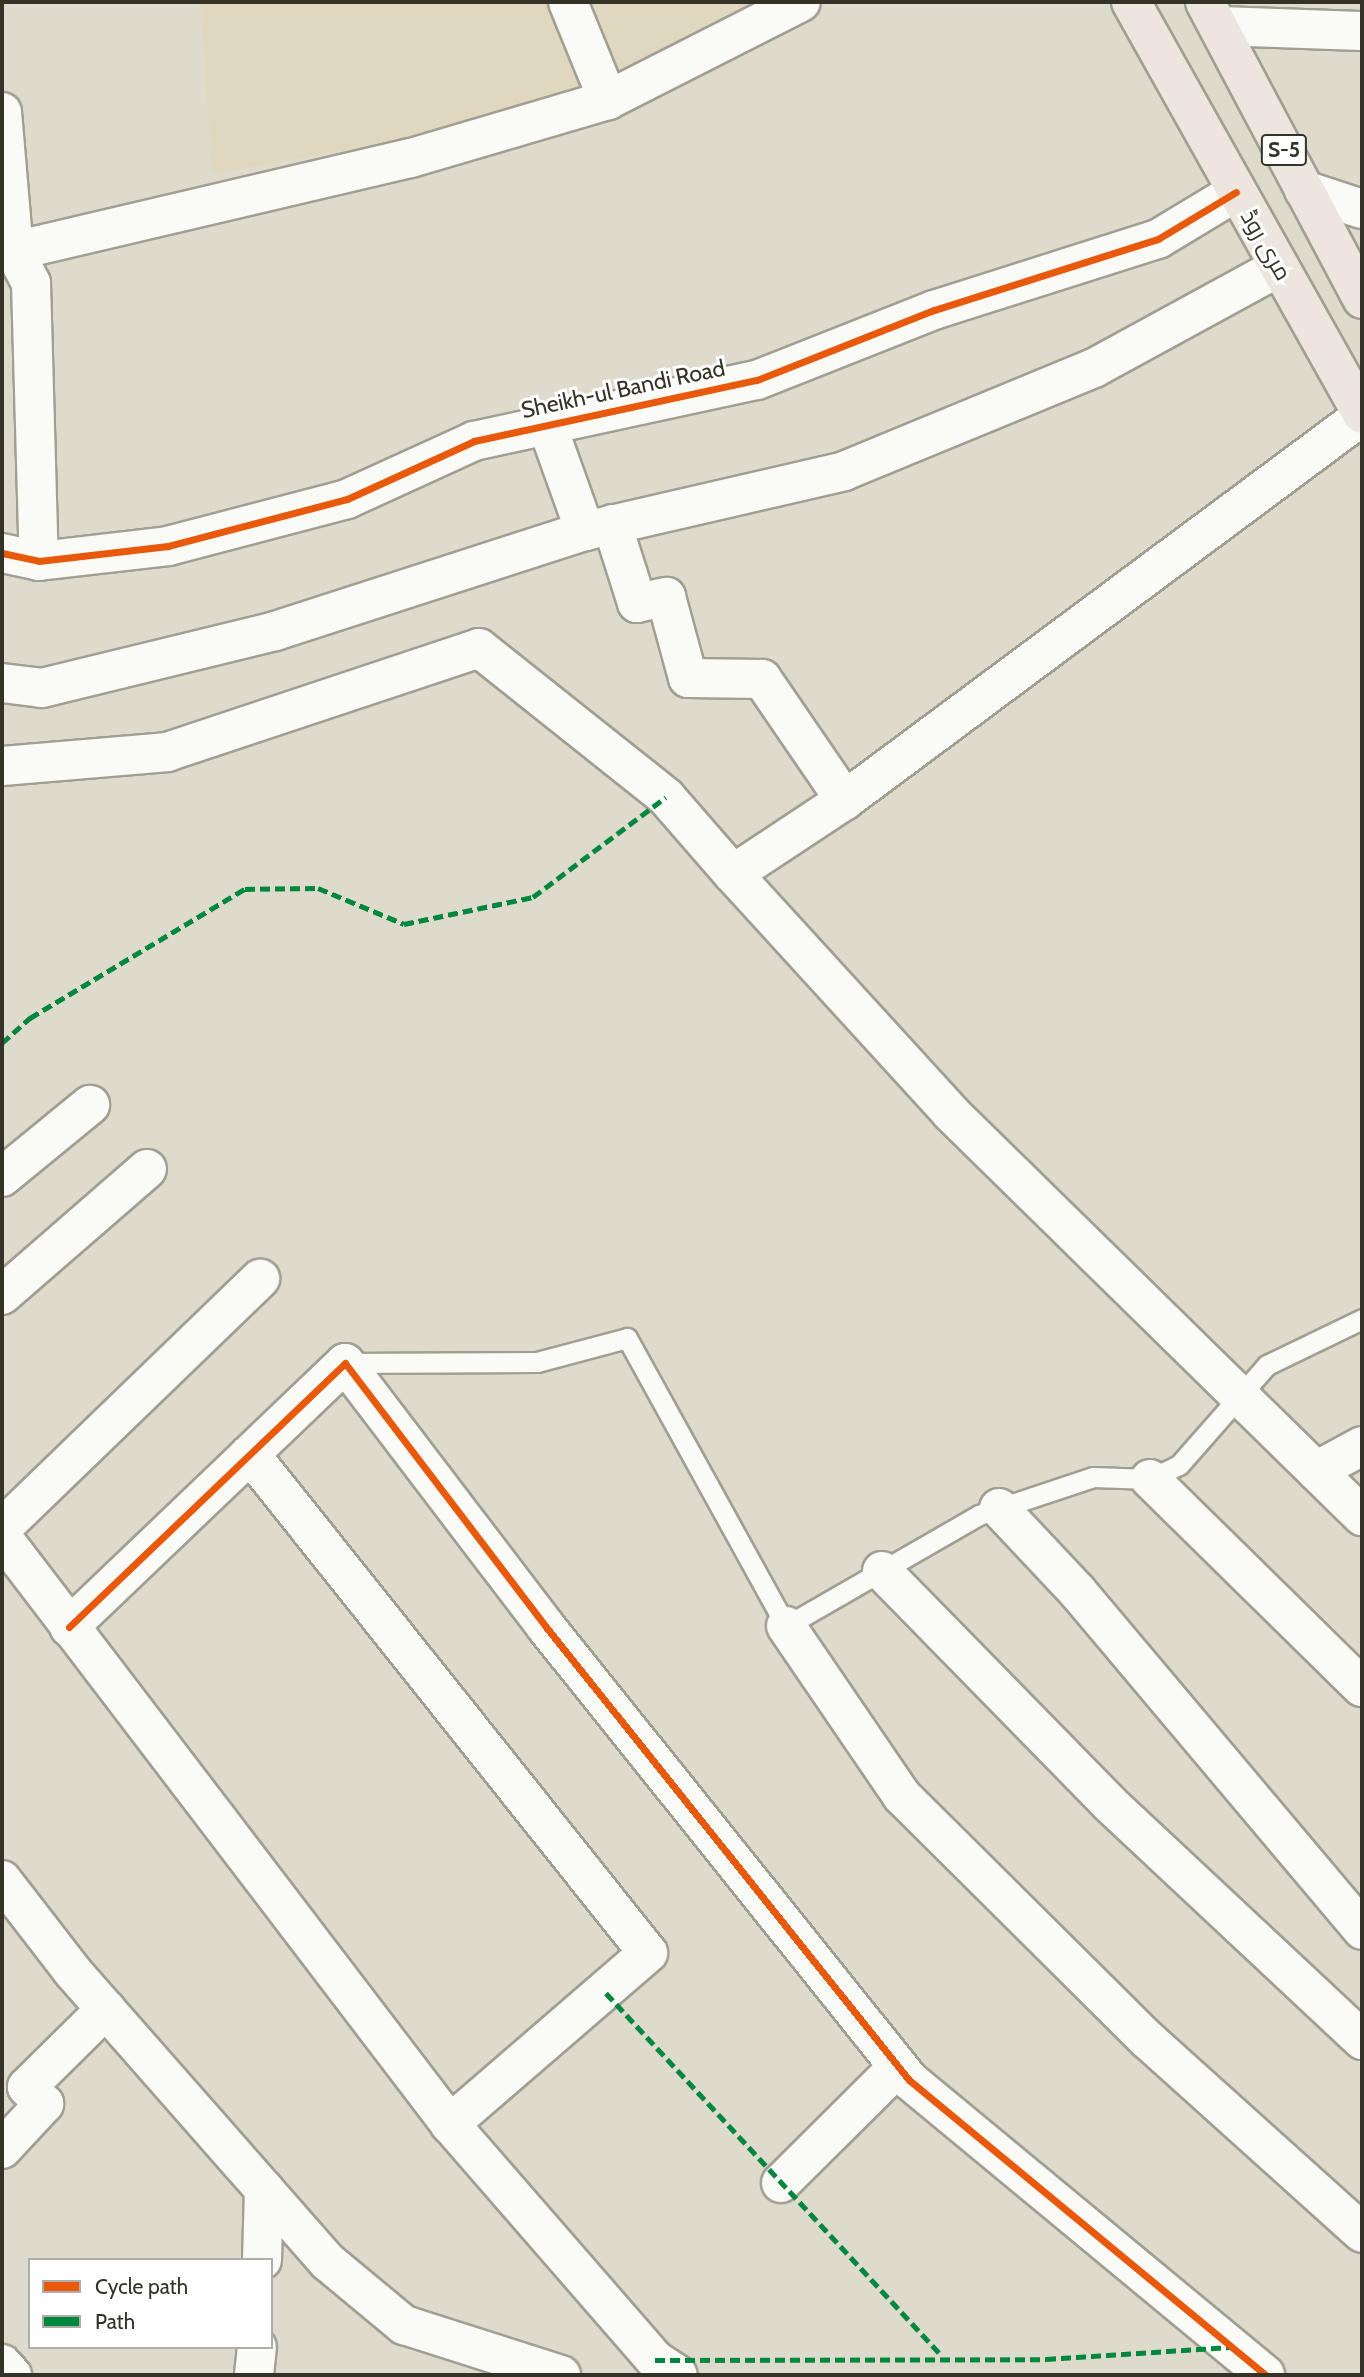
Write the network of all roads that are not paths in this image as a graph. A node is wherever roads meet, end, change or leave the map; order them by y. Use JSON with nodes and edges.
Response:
{"nodes":[{"id":1,"x":568,"y":2,"type":"edge"},
{"id":2,"x":801,"y":2,"type":"edge"},
{"id":3,"x":1131,"y":2,"type":"edge"},
{"id":4,"x":1212,"y":14,"type":"edge"},
{"id":5,"x":1362,"y":31,"type":"edge"},
{"id":6,"x":608,"y":100,"type":"junction"},
{"id":7,"x":2,"y":112,"type":"edge"},
{"id":8,"x":1304,"y":190,"type":"junction"},
{"id":9,"x":1236,"y":192,"type":"junction"},
{"id":10,"x":1362,"y":209,"type":"edge"},
{"id":11,"x":8,"y":249,"type":"edge"},
{"id":12,"x":1279,"y":267,"type":"junction"},
{"id":13,"x":1362,"y":299,"type":"edge"},
{"id":14,"x":1362,"y":415,"type":"edge"},
{"id":15,"x":547,"y":425,"type":"junction"},
{"id":16,"x":598,"y":527,"type":"junction"},
{"id":17,"x":2,"y":553,"type":"edge"},
{"id":18,"x":39,"y":561,"type":"junction"},
{"id":19,"x":2,"y":683,"type":"edge"},
{"id":20,"x":2,"y":766,"type":"edge"},
{"id":21,"x":845,"y":800,"type":"junction"},
{"id":22,"x":733,"y":874,"type":"junction"},
{"id":23,"x":90,"y":1105,"type":"dead end"},
{"id":24,"x":147,"y":1168,"type":"dead end"},
{"id":25,"x":2,"y":1177,"type":"edge"},
{"id":26,"x":260,"y":1279,"type":"dead end"},
{"id":27,"x":2,"y":1295,"type":"edge"},
{"id":28,"x":1362,"y":1319,"type":"edge"},
{"id":29,"x":345,"y":1363,"type":"junction"},
{"id":30,"x":1237,"y":1394,"type":"junction"},
{"id":31,"x":1362,"y":1446,"type":"edge"},
{"id":32,"x":250,"y":1454,"type":"junction"},
{"id":33,"x":1316,"y":1471,"type":"junction"},
{"id":34,"x":1150,"y":1479,"type":"junction"},
{"id":35,"x":999,"y":1507,"type":"junction"},
{"id":36,"x":1362,"y":1516,"type":"edge"},
{"id":37,"x":2,"y":1528,"type":"edge"},
{"id":38,"x":2,"y":1537,"type":"edge"},
{"id":39,"x":882,"y":1571,"type":"junction"},
{"id":40,"x":786,"y":1626,"type":"junction"},
{"id":41,"x":69,"y":1627,"type":"junction"},
{"id":42,"x":1362,"y":1687,"type":"edge"},
{"id":43,"x":2,"y":1880,"type":"edge"},
{"id":44,"x":1362,"y":1930,"type":"edge"},
{"id":45,"x":106,"y":2009,"type":"junction"},
{"id":46,"x":1362,"y":2040,"type":"edge"},
{"id":47,"x":898,"y":2067,"type":"junction"},
{"id":48,"x":450,"y":2124,"type":"junction"},
{"id":49,"x":2,"y":2149,"type":"edge"},
{"id":50,"x":781,"y":2183,"type":"dead end"},
{"id":51,"x":264,"y":2189,"type":"junction"},
{"id":52,"x":1362,"y":2233,"type":"edge"},
{"id":53,"x":261,"y":2258,"type":"edge"},
{"id":54,"x":257,"y":2349,"type":"edge"},
{"id":55,"x":2,"y":2364,"type":"edge"},
{"id":56,"x":12,"y":2375,"type":"edge"},
{"id":57,"x":254,"y":2375,"type":"edge"},
{"id":58,"x":561,"y":2375,"type":"edge"},
{"id":59,"x":678,"y":2375,"type":"edge"},
{"id":60,"x":1265,"y":2375,"type":"edge"}],
"edges":[{"from":1,"to":6,"type":"street"},
{"from":2,"to":6,"type":"street"},
{"from":3,"to":9,"type":"main road","name":"مری روڈ","number":"S-5"},
{"from":4,"to":5,"type":"street"},
{"from":4,"to":8,"type":"main road","number":"S-5"},
{"from":6,"to":11,"type":"street"},
{"from":7,"to":11,"type":"street"},
{"from":8,"to":10,"type":"street"},
{"from":8,"to":13,"type":"main road","number":"S-5"},
{"from":9,"to":12,"type":"main road","name":"مری روڈ","number":"S-5"},
{"from":9,"to":15,"type":"street","name":"Sheikh-ul Bandi Road"},
{"from":11,"to":18,"type":"street"},
{"from":12,"to":14,"type":"main road","name":"مری روڈ","number":"S-5"},
{"from":12,"to":16,"type":"street"},
{"from":14,"to":21,"type":"street"},
{"from":15,"to":16,"type":"street"},
{"from":15,"to":18,"type":"street","name":"Sheikh-ul Bandi Road"},
{"from":16,"to":19,"type":"street"},
{"from":16,"to":21,"type":"street"},
{"from":17,"to":18,"type":"street","name":"Sheikh-ul Bandi Road"},
{"from":20,"to":22,"type":"street"},
{"from":21,"to":22,"type":"street"},
{"from":22,"to":30,"type":"street"},
{"from":23,"to":25,"type":"street"},
{"from":24,"to":27,"type":"street"},
{"from":26,"to":37,"type":"street"},
{"from":28,"to":30,"type":"lane"},
{"from":29,"to":32,"type":"street"},
{"from":29,"to":40,"type":"lane"},
{"from":29,"to":47,"type":"street"},
{"from":30,"to":33,"type":"street"},
{"from":30,"to":34,"type":"lane"},
{"from":31,"to":33,"type":"street"},
{"from":32,"to":41,"type":"street"},
{"from":32,"to":48,"type":"street"},
{"from":33,"to":36,"type":"street"},
{"from":34,"to":35,"type":"lane"},
{"from":34,"to":42,"type":"street"},
{"from":35,"to":39,"type":"lane"},
{"from":35,"to":44,"type":"street"},
{"from":38,"to":41,"type":"street"},
{"from":39,"to":40,"type":"lane"},
{"from":39,"to":46,"type":"street"},
{"from":40,"to":52,"type":"street"},
{"from":41,"to":48,"type":"street"},
{"from":43,"to":45,"type":"street"},
{"from":45,"to":49,"type":"street"},
{"from":45,"to":51,"type":"street"},
{"from":47,"to":50,"type":"street"},
{"from":47,"to":60,"type":"street"},
{"from":48,"to":59,"type":"street"},
{"from":51,"to":53,"type":"street"},
{"from":51,"to":58,"type":"street"},
{"from":54,"to":57,"type":"street"},
{"from":55,"to":56,"type":"street"}]}
